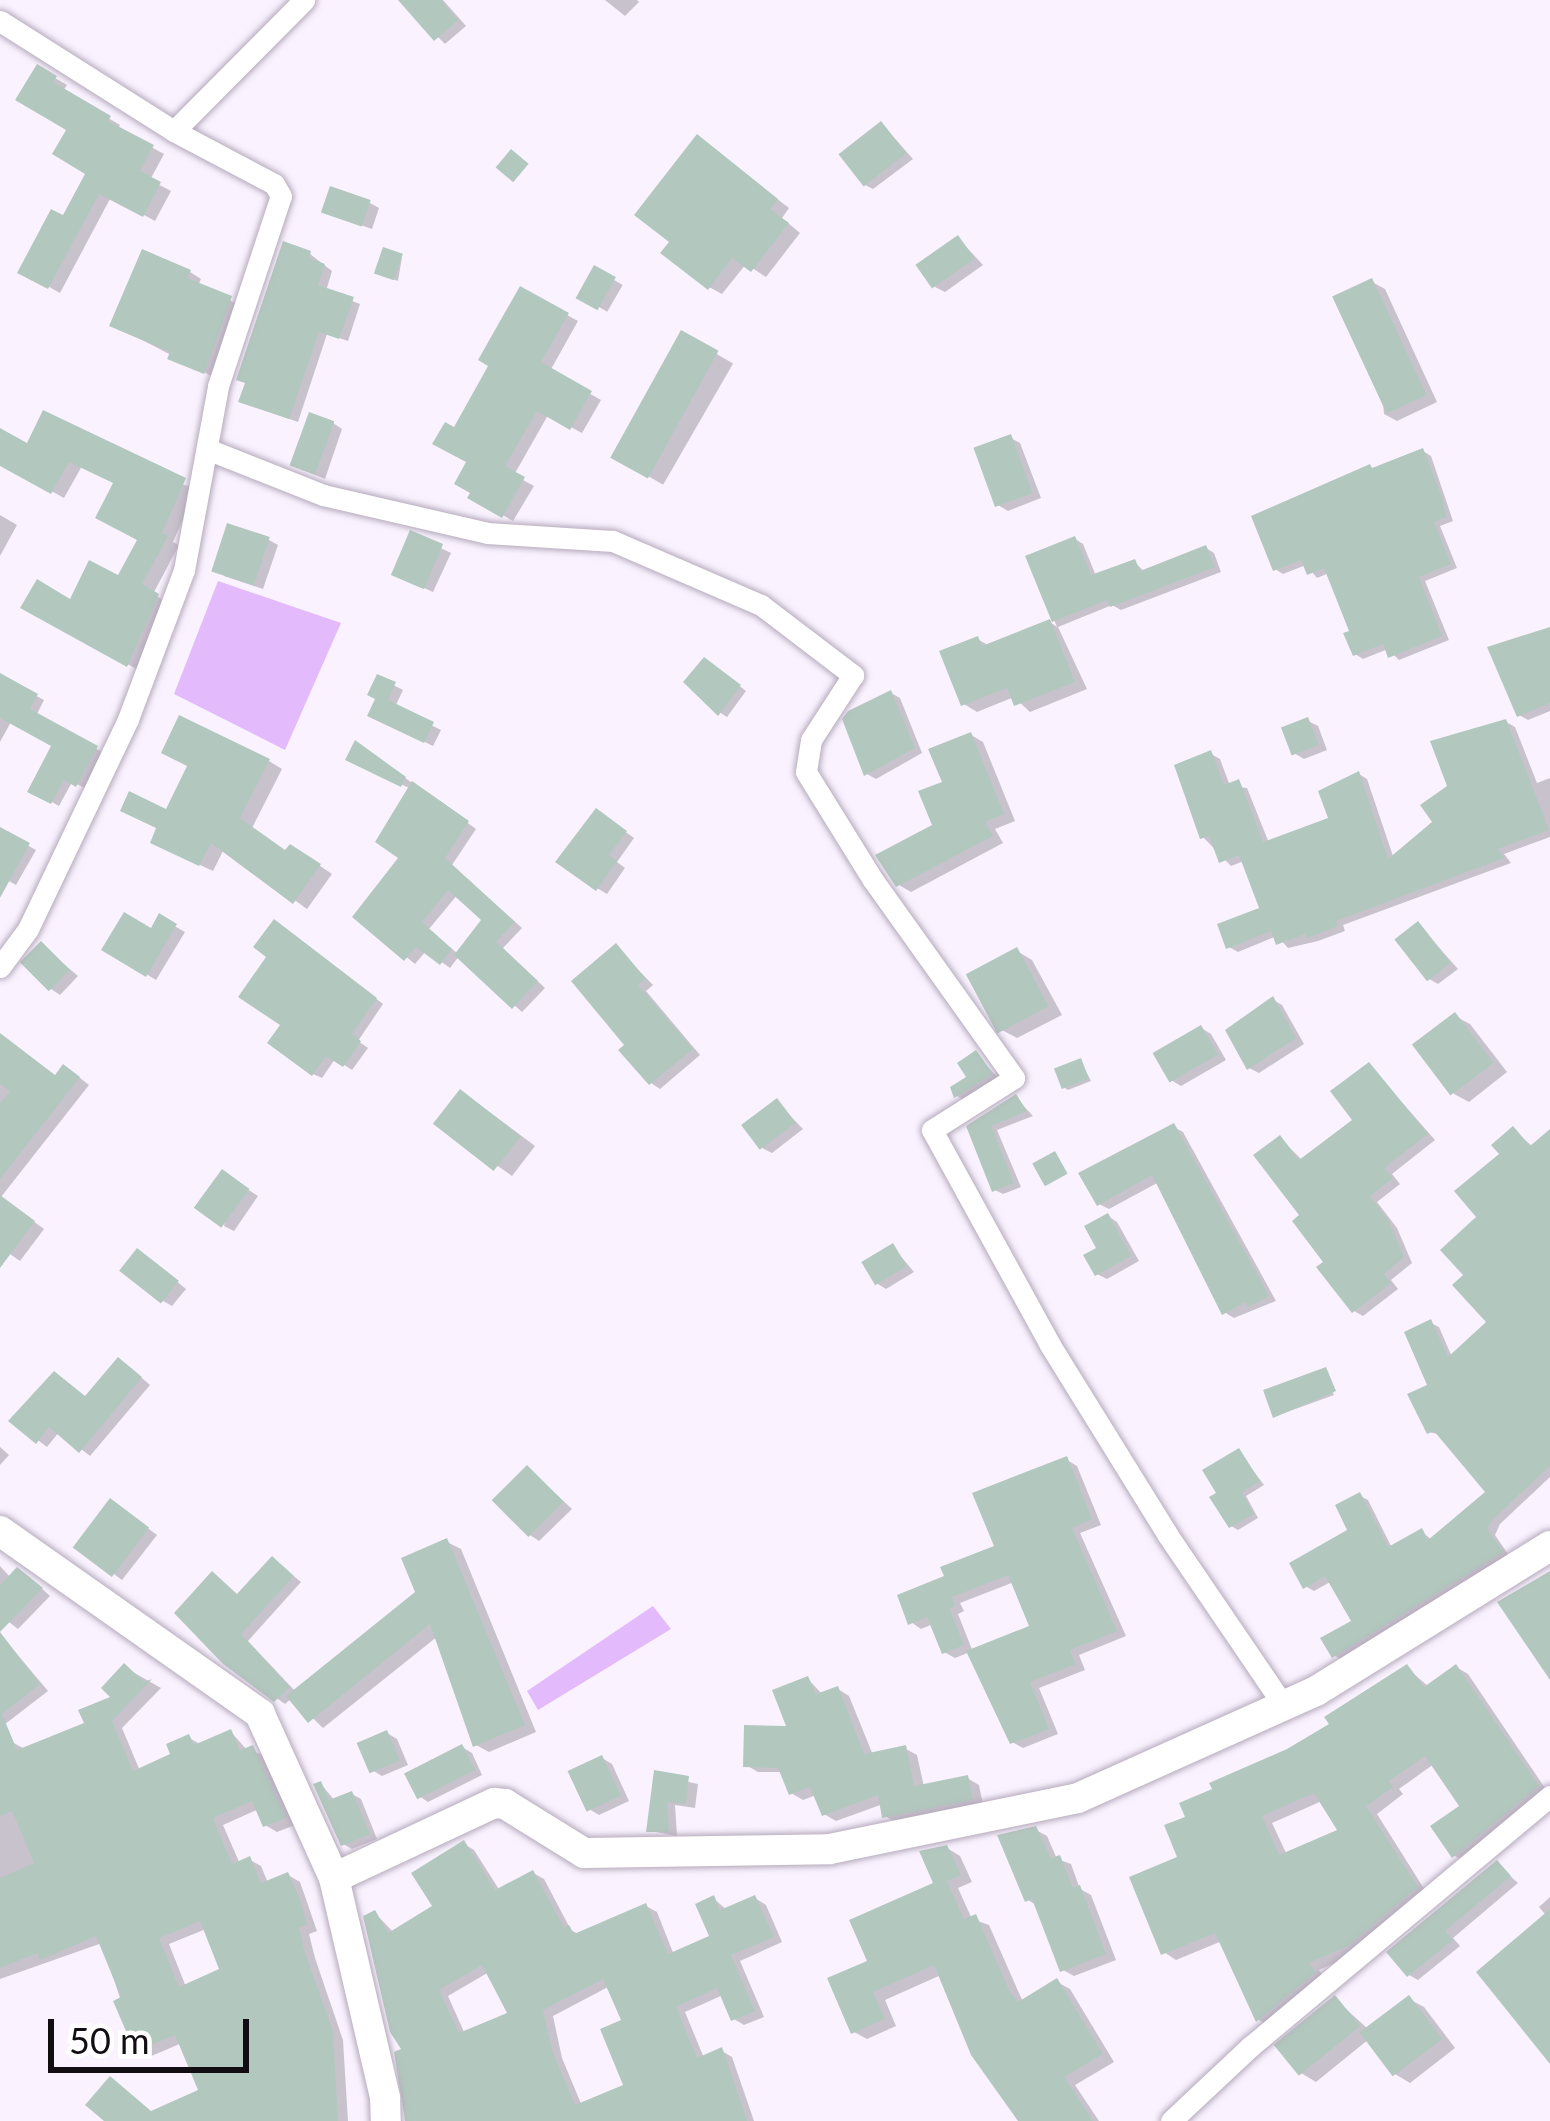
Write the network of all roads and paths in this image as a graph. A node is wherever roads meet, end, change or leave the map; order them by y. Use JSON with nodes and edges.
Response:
{"nodes":[{"id":1,"x":304,"y":0,"type":"edge"},
{"id":2,"x":0,"y":21,"type":"edge"},
{"id":3,"x":174,"y":131,"type":"junction"},
{"id":4,"x":206,"y":448,"type":"junction"},
{"id":5,"x":0,"y":967,"type":"edge"},
{"id":6,"x":0,"y":1531,"type":"edge"},
{"id":7,"x":1550,"y":1546,"type":"edge"},
{"id":8,"x":1283,"y":1706,"type":"junction"},
{"id":9,"x":1550,"y":1796,"type":"edge"},
{"id":10,"x":334,"y":1878,"type":"junction"},
{"id":11,"x":386,"y":2121,"type":"edge"},
{"id":12,"x":1171,"y":2121,"type":"edge"}],
"edges":[{"from":1,"to":3,"type":"street"},
{"from":2,"to":3,"type":"street"},
{"from":3,"to":4,"type":"street"},
{"from":4,"to":5,"type":"street"},
{"from":4,"to":8,"type":"street"},
{"from":6,"to":10,"type":"main road"},
{"from":7,"to":8,"type":"main road"},
{"from":8,"to":10,"type":"main road"},
{"from":9,"to":12,"type":"street"},
{"from":10,"to":11,"type":"main road"}]}
